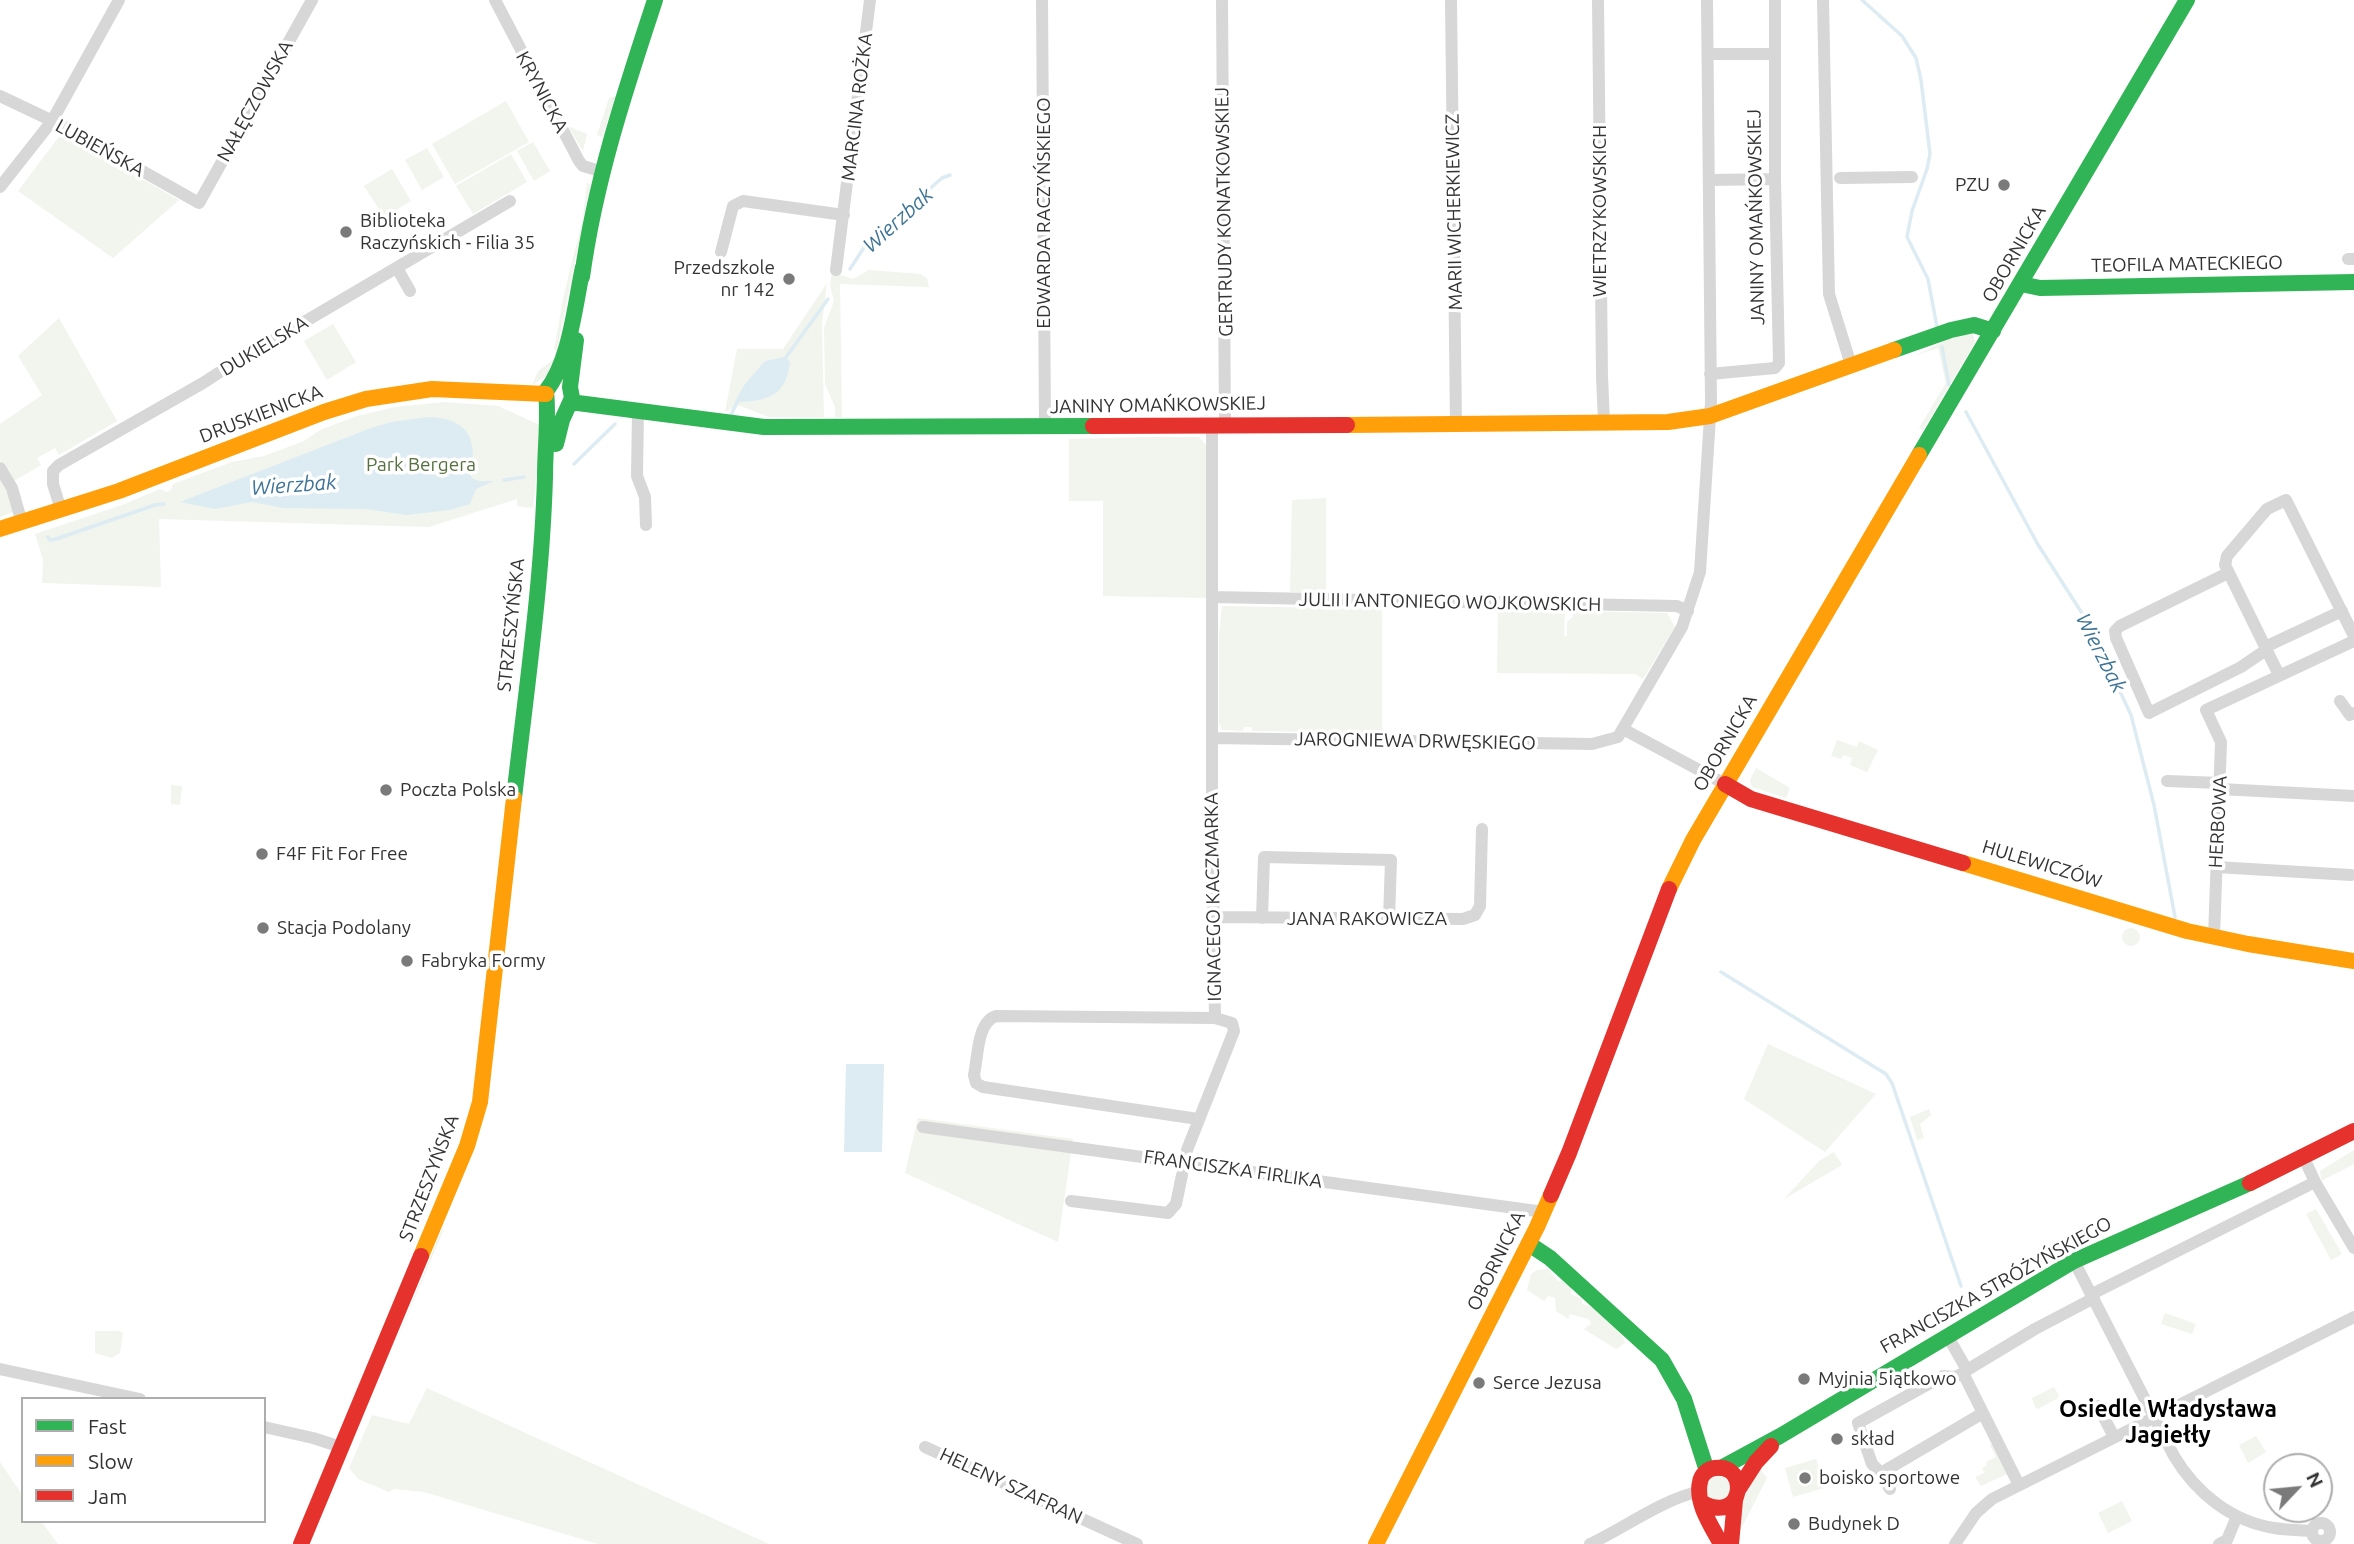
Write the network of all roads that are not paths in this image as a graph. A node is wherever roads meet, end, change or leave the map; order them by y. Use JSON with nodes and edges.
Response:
{"nodes":[{"id":1,"x":119,"y":0,"type":"edge"},
{"id":2,"x":312,"y":0,"type":"edge"},
{"id":3,"x":495,"y":0,"type":"edge"},
{"id":4,"x":655,"y":0,"type":"edge"},
{"id":5,"x":870,"y":0,"type":"edge"},
{"id":6,"x":1042,"y":0,"type":"edge"},
{"id":7,"x":1222,"y":0,"type":"edge"},
{"id":8,"x":1451,"y":0,"type":"edge"},
{"id":9,"x":1598,"y":0,"type":"edge"},
{"id":10,"x":1707,"y":0,"type":"edge"},
{"id":11,"x":1775,"y":0,"type":"edge"},
{"id":12,"x":1823,"y":0,"type":"edge"},
{"id":13,"x":2187,"y":0,"type":"edge"},
{"id":14,"x":1708,"y":54,"type":"junction"},
{"id":15,"x":1775,"y":54,"type":"junction"},
{"id":16,"x":0,"y":96,"type":"edge"},
{"id":17,"x":52,"y":121,"type":"junction"},
{"id":18,"x":600,"y":171,"type":"junction"},
{"id":19,"x":1912,"y":177,"type":"dead end"},
{"id":20,"x":1840,"y":178,"type":"dead end"},
{"id":21,"x":1775,"y":179,"type":"junction"},
{"id":22,"x":1709,"y":180,"type":"junction"},
{"id":23,"x":0,"y":187,"type":"edge"},
{"id":24,"x":510,"y":201,"type":"dead end"},
{"id":25,"x":199,"y":203,"type":"joint"},
{"id":26,"x":844,"y":215,"type":"junction"},
{"id":27,"x":721,"y":252,"type":"dead end"},
{"id":28,"x":583,"y":267,"type":"junction"},
{"id":29,"x":397,"y":268,"type":"junction"},
{"id":30,"x":836,"y":270,"type":"dead end"},
{"id":31,"x":2354,"y":282,"type":"edge"},
{"id":32,"x":2021,"y":284,"type":"junction"},
{"id":33,"x":410,"y":292,"type":"dead end"},
{"id":34,"x":1993,"y":331,"type":"junction"},
{"id":35,"x":1852,"y":365,"type":"junction"},
{"id":36,"x":1710,"y":374,"type":"junction"},
{"id":37,"x":549,"y":392,"type":"junction"},
{"id":38,"x":569,"y":398,"type":"junction"},
{"id":39,"x":638,"y":411,"type":"junction"},
{"id":40,"x":1710,"y":416,"type":"junction"},
{"id":41,"x":1604,"y":422,"type":"junction"},
{"id":42,"x":1218,"y":425,"type":"junction"},
{"id":43,"x":1456,"y":425,"type":"junction"},
{"id":44,"x":1045,"y":426,"type":"junction"},
{"id":45,"x":0,"y":468,"type":"edge"},
{"id":46,"x":61,"y":510,"type":"junction"},
{"id":47,"x":544,"y":513,"type":"junction"},
{"id":48,"x":22,"y":523,"type":"junction"},
{"id":49,"x":646,"y":525,"type":"dead end"},
{"id":50,"x":0,"y":529,"type":"edge"},
{"id":51,"x":2228,"y":573,"type":"junction"},
{"id":52,"x":1212,"y":597,"type":"junction"},
{"id":53,"x":1688,"y":611,"type":"junction"},
{"id":54,"x":2342,"y":611,"type":"junction"},
{"id":55,"x":2354,"y":639,"type":"edge"},
{"id":56,"x":2266,"y":648,"type":"junction"},
{"id":57,"x":2279,"y":675,"type":"junction"},
{"id":58,"x":2340,"y":701,"type":"dead end"},
{"id":59,"x":2354,"y":713,"type":"edge"},
{"id":60,"x":1621,"y":733,"type":"junction"},
{"id":61,"x":1212,"y":738,"type":"junction"},
{"id":62,"x":2167,"y":781,"type":"dead end"},
{"id":63,"x":1725,"y":784,"type":"junction"},
{"id":64,"x":2220,"y":786,"type":"junction"},
{"id":65,"x":2354,"y":796,"type":"edge"},
{"id":66,"x":1482,"y":830,"type":"dead end"},
{"id":67,"x":2216,"y":867,"type":"junction"},
{"id":68,"x":2351,"y":875,"type":"dead end"},
{"id":69,"x":1214,"y":917,"type":"junction"},
{"id":70,"x":1262,"y":918,"type":"junction"},
{"id":71,"x":1389,"y":919,"type":"junction"},
{"id":72,"x":2214,"y":937,"type":"junction"},
{"id":73,"x":2354,"y":961,"type":"edge"},
{"id":74,"x":1215,"y":1018,"type":"junction"},
{"id":75,"x":1198,"y":1119,"type":"junction"},
{"id":76,"x":923,"y":1127,"type":"dead end"},
{"id":77,"x":2354,"y":1131,"type":"edge"},
{"id":78,"x":1187,"y":1150,"type":"dead end"},
{"id":79,"x":2304,"y":1158,"type":"junction"},
{"id":80,"x":1182,"y":1175,"type":"dead end"},
{"id":81,"x":2315,"y":1182,"type":"junction"},
{"id":82,"x":1071,"y":1201,"type":"dead end"},
{"id":83,"x":1544,"y":1212,"type":"junction"},
{"id":84,"x":1528,"y":1244,"type":"junction"},
{"id":85,"x":2354,"y":1248,"type":"edge"},
{"id":86,"x":2074,"y":1261,"type":"junction"},
{"id":87,"x":2093,"y":1296,"type":"junction"},
{"id":88,"x":2354,"y":1317,"type":"edge"},
{"id":89,"x":1947,"y":1335,"type":"junction"},
{"id":90,"x":0,"y":1369,"type":"edge"},
{"id":91,"x":1965,"y":1371,"type":"junction"},
{"id":92,"x":131,"y":1397,"type":"edge"},
{"id":93,"x":2098,"y":1406,"type":"dead end"},
{"id":94,"x":1983,"y":1413,"type":"junction"},
{"id":95,"x":2154,"y":1417,"type":"junction"},
{"id":96,"x":266,"y":1427,"type":"edge"},
{"id":97,"x":1780,"y":1436,"type":"junction"},
{"id":98,"x":2114,"y":1437,"type":"junction"},
{"id":99,"x":341,"y":1447,"type":"junction"},
{"id":100,"x":925,"y":1447,"type":"dead end"},
{"id":101,"x":1714,"y":1469,"type":"junction"},
{"id":102,"x":1881,"y":1472,"type":"junction"},
{"id":103,"x":2019,"y":1485,"type":"junction"},
{"id":104,"x":1891,"y":1489,"type":"dead end"},
{"id":105,"x":1737,"y":1495,"type":"junction"},
{"id":106,"x":1700,"y":1498,"type":"junction"},
{"id":107,"x":2237,"y":1516,"type":"junction"},
{"id":108,"x":2324,"y":1542,"type":"edge"},
{"id":109,"x":301,"y":1544,"type":"edge"},
{"id":110,"x":1137,"y":1544,"type":"edge"},
{"id":111,"x":1376,"y":1544,"type":"edge"},
{"id":112,"x":1590,"y":1544,"type":"edge"},
{"id":113,"x":1721,"y":1544,"type":"edge"},
{"id":114,"x":1731,"y":1544,"type":"edge"},
{"id":115,"x":1955,"y":1544,"type":"edge"},
{"id":116,"x":2219,"y":1544,"type":"edge"}],
"edges":[{"from":1,"to":17,"type":"street"},
{"from":2,"to":25,"type":"street","name":"NAŁĘCZOWSKA"},
{"from":3,"to":18,"type":"street","name":"KRYNICKA"},
{"from":4,"to":18,"type":"street","name":"STRZESZYŃSKA"},
{"from":5,"to":26,"type":"street","name":"MARCINA ROŻKA"},
{"from":6,"to":44,"type":"street","name":"EDWARDA RACZYŃSKIEGO"},
{"from":7,"to":42,"type":"street","name":"GERTRUDY KONATKOWSKIEJ"},
{"from":8,"to":43,"type":"street","name":"MARII WICHERKIEWICZ"},
{"from":9,"to":41,"type":"street","name":"WIETRZYKOWSKICH"},
{"from":10,"to":14,"type":"street"},
{"from":11,"to":15,"type":"street","name":"JANINY OMAŃKOWSKIEJ"},
{"from":12,"to":35,"type":"street"},
{"from":13,"to":32,"type":"street","name":"OBORNICKA"},
{"from":14,"to":15,"type":"street"},
{"from":14,"to":22,"type":"street"},
{"from":15,"to":21,"type":"street","name":"JANINY OMAŃKOWSKIEJ"},
{"from":16,"to":17,"type":"street","name":"LUBIEŃSKA"},
{"from":17,"to":23,"type":"street"},
{"from":17,"to":25,"type":"street","name":"LUBIEŃSKA"},
{"from":18,"to":28,"type":"street","name":"STRZESZYŃSKA"},
{"from":19,"to":20,"type":"street"},
{"from":21,"to":22,"type":"street"},
{"from":21,"to":36,"type":"street","name":"JANINY OMAŃKOWSKIEJ"},
{"from":22,"to":36,"type":"street"},
{"from":24,"to":29,"type":"street","name":"DUKIELSKA"},
{"from":26,"to":27,"type":"street"},
{"from":26,"to":30,"type":"street","name":"MARCINA ROŻKA"},
{"from":28,"to":37,"type":"street","name":"STRZESZYŃSKA"},
{"from":28,"to":38,"type":"street","name":"STRZESZYŃSKA"},
{"from":29,"to":33,"type":"street"},
{"from":29,"to":46,"type":"street","name":"DUKIELSKA"},
{"from":31,"to":32,"type":"street","name":"TEOFILA MATECKIEGO"},
{"from":32,"to":34,"type":"street","name":"OBORNICKA"},
{"from":34,"to":35,"type":"street","name":"JANINY OMAŃKOWSKIEJ"},
{"from":34,"to":63,"type":"street","name":"OBORNICKA"},
{"from":35,"to":40,"type":"street","name":"JANINY OMAŃKOWSKIEJ"},
{"from":36,"to":40,"type":"street"},
{"from":37,"to":38,"type":"street"},
{"from":37,"to":38,"type":"street"},
{"from":37,"to":46,"type":"street","name":"DRUSKIENICKA"},
{"from":37,"to":47,"type":"street","name":"STRZESZYŃSKA"},
{"from":38,"to":39,"type":"street","name":"JANINY OMAŃKOWSKIEJ"},
{"from":38,"to":47,"type":"street","name":"STRZESZYŃSKA"},
{"from":39,"to":44,"type":"street","name":"JANINY OMAŃKOWSKIEJ"},
{"from":39,"to":49,"type":"street"},
{"from":40,"to":41,"type":"street","name":"JANINY OMAŃKOWSKIEJ"},
{"from":40,"to":53,"type":"street"},
{"from":41,"to":43,"type":"street","name":"JANINY OMAŃKOWSKIEJ"},
{"from":42,"to":43,"type":"street","name":"JANINY OMAŃKOWSKIEJ"},
{"from":42,"to":44,"type":"street","name":"JANINY OMAŃKOWSKIEJ"},
{"from":42,"to":52,"type":"street","name":"IGNACEGO KACZMARKA"},
{"from":45,"to":48,"type":"street"},
{"from":46,"to":48,"type":"street","name":"DRUSKIENICKA"},
{"from":47,"to":99,"type":"street","name":"STRZESZYŃSKA"},
{"from":48,"to":50,"type":"street","name":"DRUSKIENICKA"},
{"from":51,"to":54,"type":"street"},
{"from":51,"to":56,"type":"street"},
{"from":51,"to":56,"type":"street"},
{"from":52,"to":53,"type":"street","name":"JULII I ANTONIEGO WOJKOWSKICH"},
{"from":52,"to":61,"type":"street","name":"IGNACEGO KACZMARKA"},
{"from":53,"to":60,"type":"street"},
{"from":54,"to":55,"type":"street"},
{"from":54,"to":56,"type":"street"},
{"from":55,"to":57,"type":"street"},
{"from":56,"to":57,"type":"street"},
{"from":57,"to":64,"type":"street","name":"HERBOWA"},
{"from":58,"to":59,"type":"street"},
{"from":60,"to":61,"type":"street","name":"JAROGNIEWA DRWĘSKIEGO"},
{"from":60,"to":63,"type":"street"},
{"from":61,"to":69,"type":"street","name":"IGNACEGO KACZMARKA"},
{"from":62,"to":64,"type":"street"},
{"from":63,"to":72,"type":"street","name":"HULEWICZÓW"},
{"from":63,"to":83,"type":"street","name":"OBORNICKA"},
{"from":64,"to":65,"type":"street"},
{"from":64,"to":67,"type":"street","name":"HERBOWA"},
{"from":66,"to":71,"type":"street","name":"JANA RAKOWICZA"},
{"from":67,"to":68,"type":"street"},
{"from":67,"to":72,"type":"street","name":"HERBOWA"},
{"from":69,"to":70,"type":"street","name":"JANA RAKOWICZA"},
{"from":69,"to":74,"type":"street","name":"IGNACEGO KACZMARKA"},
{"from":70,"to":71,"type":"street","name":"JANA RAKOWICZA"},
{"from":70,"to":71,"type":"street"},
{"from":72,"to":73,"type":"street","name":"HULEWICZÓW"},
{"from":74,"to":75,"type":"street","name":"FRANCISZKA FIRLIKA"},
{"from":74,"to":75,"type":"street","name":"IGNACEGO KACZMARKA"},
{"from":75,"to":78,"type":"street","name":"FRANCISZKA FIRLIKA"},
{"from":76,"to":83,"type":"street","name":"FRANCISZKA FIRLIKA"},
{"from":77,"to":79,"type":"street","name":"FRANCISZKA STRÓŻYŃSKIEGO"},
{"from":79,"to":81,"type":"street"},
{"from":79,"to":86,"type":"street","name":"FRANCISZKA STRÓŻYŃSKIEGO"},
{"from":80,"to":82,"type":"street","name":"FRANCISZKA FIRLIKA"},
{"from":81,"to":85,"type":"street"},
{"from":81,"to":87,"type":"street"},
{"from":83,"to":84,"type":"street","name":"OBORNICKA"},
{"from":84,"to":101,"type":"street"},
{"from":84,"to":111,"type":"street","name":"OBORNICKA"},
{"from":86,"to":87,"type":"street"},
{"from":86,"to":89,"type":"street","name":"FRANCISZKA STRÓŻYŃSKIEGO"},
{"from":87,"to":91,"type":"street"},
{"from":87,"to":95,"type":"street"},
{"from":88,"to":95,"type":"street"},
{"from":89,"to":91,"type":"street"},
{"from":89,"to":97,"type":"street","name":"FRANCISZKA STRÓŻYŃSKIEGO"},
{"from":90,"to":92,"type":"street"},
{"from":91,"to":94,"type":"street"},
{"from":91,"to":102,"type":"street"},
{"from":93,"to":98,"type":"street"},
{"from":94,"to":102,"type":"street"},
{"from":94,"to":103,"type":"street"},
{"from":95,"to":98,"type":"street"},
{"from":95,"to":107,"type":"street"},
{"from":96,"to":99,"type":"street"},
{"from":97,"to":101,"type":"street","name":"FRANCISZKA STRÓŻYŃSKIEGO"},
{"from":97,"to":105,"type":"street","name":"FRANCISZKA STRÓŻYŃSKIEGO"},
{"from":98,"to":103,"type":"street"},
{"from":99,"to":109,"type":"street","name":"STRZESZYŃSKA"},
{"from":100,"to":110,"type":"street","name":"HELENY SZAFRAN"},
{"from":101,"to":105,"type":"street"},
{"from":101,"to":106,"type":"street"},
{"from":102,"to":104,"type":"street"},
{"from":103,"to":115,"type":"street"},
{"from":105,"to":106,"type":"street"},
{"from":105,"to":114,"type":"street"},
{"from":106,"to":112,"type":"street"},
{"from":106,"to":113,"type":"street"},
{"from":107,"to":108,"type":"street"},
{"from":107,"to":116,"type":"street"}]}
